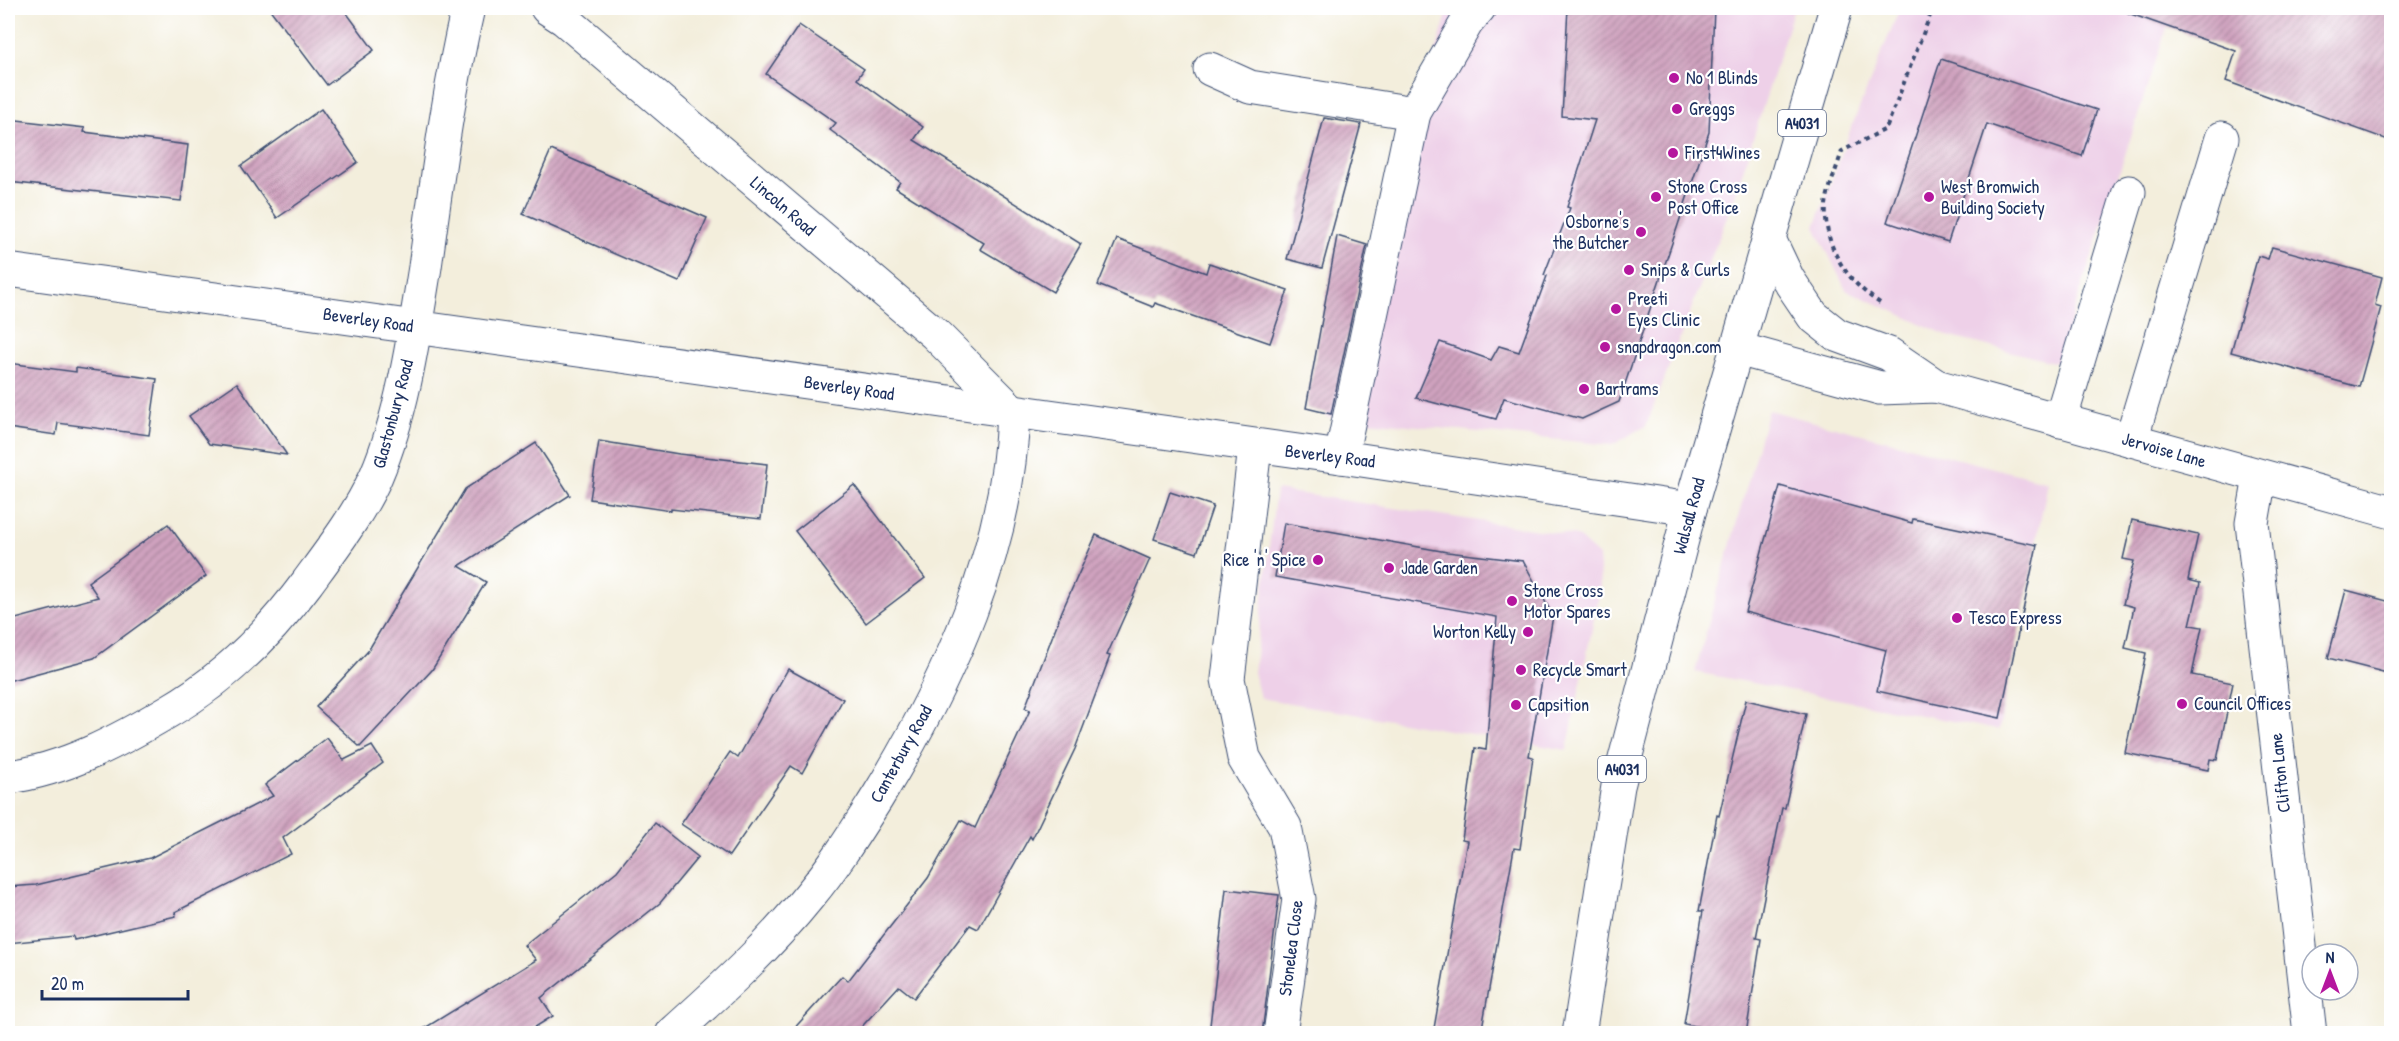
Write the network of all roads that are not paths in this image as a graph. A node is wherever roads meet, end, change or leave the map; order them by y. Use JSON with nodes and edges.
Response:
{"nodes":[{"id":1,"x":468,"y":8,"type":"edge"},
{"id":2,"x":547,"y":8,"type":"edge"},
{"id":3,"x":1479,"y":8,"type":"edge"},
{"id":4,"x":1836,"y":8,"type":"edge"},
{"id":5,"x":1210,"y":69,"type":"dead end"},
{"id":6,"x":1414,"y":113,"type":"junction"},
{"id":7,"x":2222,"y":138,"type":"dead end"},
{"id":8,"x":2129,"y":192,"type":"dead end"},
{"id":9,"x":1769,"y":239,"type":"junction"},
{"id":10,"x":8,"y":270,"type":"edge"},
{"id":11,"x":416,"y":326,"type":"junction"},
{"id":12,"x":1738,"y":349,"type":"junction"},
{"id":13,"x":1936,"y":386,"type":"junction"},
{"id":14,"x":1013,"y":412,"type":"junction"},
{"id":15,"x":2060,"y":421,"type":"junction"},
{"id":16,"x":2131,"y":440,"type":"junction"},
{"id":17,"x":1256,"y":447,"type":"junction"},
{"id":18,"x":1341,"y":457,"type":"junction"},
{"id":19,"x":2260,"y":477,"type":"junction"},
{"id":20,"x":1690,"y":509,"type":"junction"},
{"id":21,"x":2391,"y":512,"type":"edge"},
{"id":22,"x":8,"y":777,"type":"edge"},
{"id":23,"x":672,"y":1034,"type":"edge"},
{"id":24,"x":1280,"y":1034,"type":"edge"},
{"id":25,"x":1579,"y":1034,"type":"edge"},
{"id":26,"x":2310,"y":1034,"type":"edge"}],
"edges":[{"from":1,"to":11,"type":"street","name":"Glastonbury Road"},
{"from":2,"to":14,"type":"street","name":"Lincoln Road"},
{"from":3,"to":6,"type":"street"},
{"from":4,"to":9,"type":"street","name":"Walsall Road","number":"A4031"},
{"from":5,"to":6,"type":"street"},
{"from":6,"to":18,"type":"street"},
{"from":7,"to":16,"type":"street"},
{"from":8,"to":15,"type":"street"},
{"from":9,"to":12,"type":"street","name":"Walsall Road","number":"A4031"},
{"from":9,"to":13,"type":"street","name":"Jervoise Lane"},
{"from":10,"to":11,"type":"street","name":"Beverley Road"},
{"from":11,"to":14,"type":"street","name":"Beverley Road"},
{"from":11,"to":22,"type":"street","name":"Glastonbury Road"},
{"from":12,"to":13,"type":"street","name":"Jervoise Lane"},
{"from":12,"to":20,"type":"street","name":"Walsall Road","number":"A4031"},
{"from":13,"to":15,"type":"street","name":"Jervoise Lane"},
{"from":14,"to":17,"type":"street","name":"Beverley Road"},
{"from":14,"to":23,"type":"street","name":"Canterbury Road"},
{"from":15,"to":16,"type":"street","name":"Jervoise Lane"},
{"from":16,"to":19,"type":"street","name":"Jervoise Lane"},
{"from":17,"to":18,"type":"street","name":"Beverley Road"},
{"from":17,"to":24,"type":"street","name":"Stonelea Close"},
{"from":18,"to":20,"type":"street","name":"Beverley Road"},
{"from":19,"to":21,"type":"street","name":"Jervoise Lane"},
{"from":19,"to":26,"type":"street","name":"Clifton Lane"},
{"from":20,"to":25,"type":"street","name":"Walsall Road","number":"A4031"}]}
